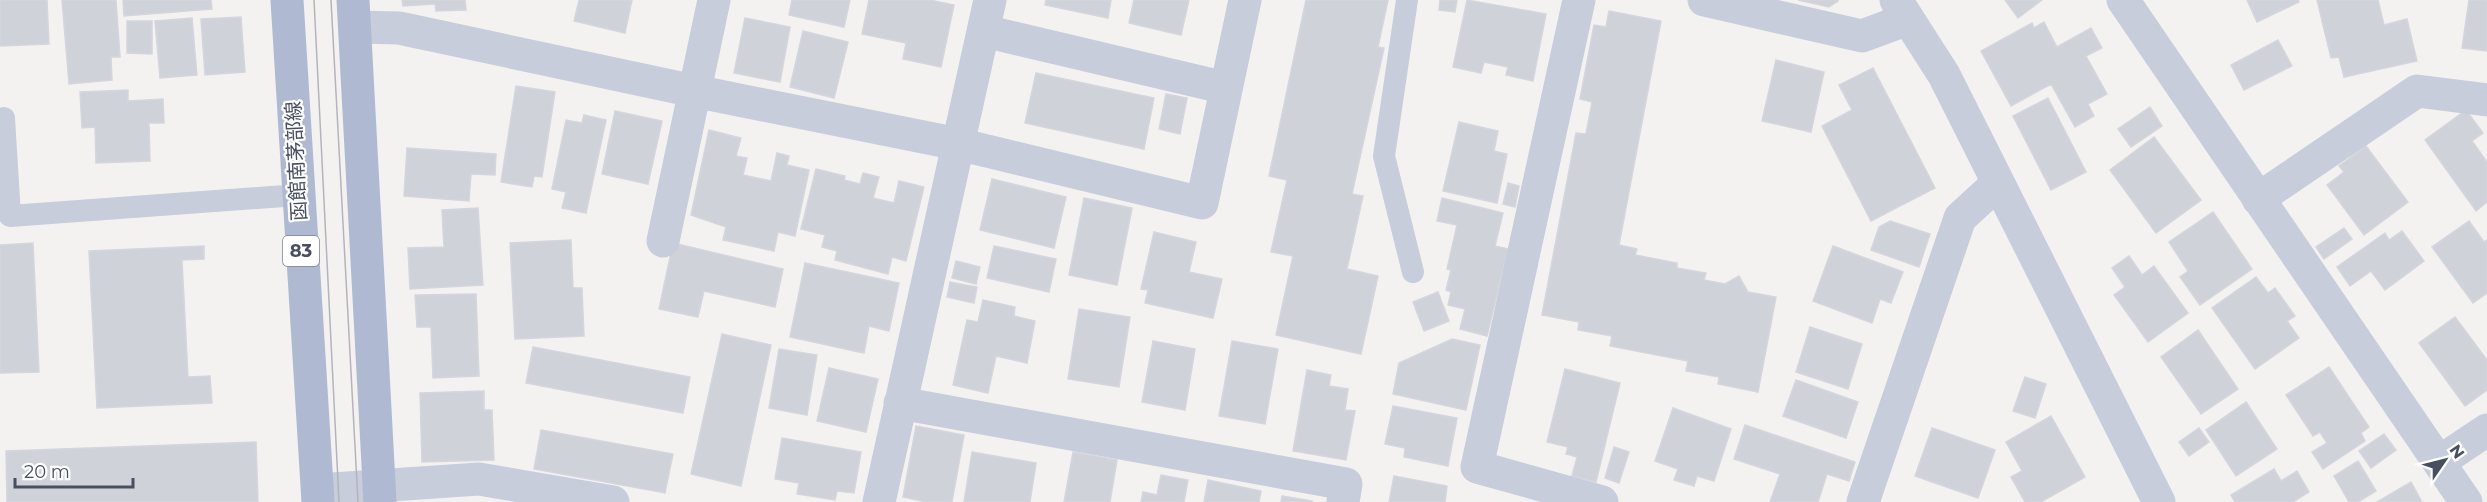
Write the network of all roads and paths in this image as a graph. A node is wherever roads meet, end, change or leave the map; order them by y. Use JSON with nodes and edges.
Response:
{"nodes":[{"id":1,"x":287,"y":0,"type":"edge"},
{"id":2,"x":714,"y":0,"type":"edge"},
{"id":3,"x":990,"y":0,"type":"edge"},
{"id":4,"x":1245,"y":0,"type":"edge"},
{"id":5,"x":1407,"y":0,"type":"edge"},
{"id":6,"x":1579,"y":0,"type":"edge"},
{"id":7,"x":1704,"y":0,"type":"edge"},
{"id":8,"x":2123,"y":0,"type":"edge"},
{"id":9,"x":1902,"y":10,"type":"edge"},
{"id":10,"x":354,"y":14,"type":"edge"},
{"id":11,"x":984,"y":32,"type":"junction"},
{"id":12,"x":1226,"y":88,"type":"junction"},
{"id":13,"x":694,"y":91,"type":"junction"},
{"id":14,"x":2487,"y":100,"type":"edge"},
{"id":15,"x":4,"y":118,"type":"dead end"},
{"id":16,"x":958,"y":144,"type":"junction"},
{"id":17,"x":1997,"y":184,"type":"junction"},
{"id":18,"x":298,"y":195,"type":"junction"},
{"id":19,"x":2258,"y":199,"type":"junction"},
{"id":20,"x":663,"y":241,"type":"dead end"},
{"id":21,"x":1413,"y":272,"type":"dead end"},
{"id":22,"x":900,"y":403,"type":"junction"},
{"id":23,"x":2487,"y":430,"type":"edge"},
{"id":24,"x":2439,"y":462,"type":"junction"},
{"id":25,"x":380,"y":495,"type":"edge"},
{"id":26,"x":318,"y":496,"type":"edge"},
{"id":27,"x":611,"y":502,"type":"edge"},
{"id":28,"x":879,"y":502,"type":"edge"},
{"id":29,"x":1343,"y":502,"type":"edge"},
{"id":30,"x":1602,"y":502,"type":"edge"},
{"id":31,"x":1863,"y":502,"type":"edge"},
{"id":32,"x":2159,"y":502,"type":"edge"},
{"id":33,"x":2466,"y":502,"type":"edge"}],
"edges":[{"from":1,"to":18,"type":"main road","name":"函館南茅部線","number":"83"},
{"from":2,"to":13,"type":"street"},
{"from":3,"to":11,"type":"street"},
{"from":4,"to":12,"type":"street"},
{"from":5,"to":21,"type":"lane"},
{"from":6,"to":30,"type":"street"},
{"from":7,"to":9,"type":"street"},
{"from":8,"to":19,"type":"street"},
{"from":9,"to":17,"type":"street"},
{"from":10,"to":13,"type":"street"},
{"from":10,"to":25,"type":"main road"},
{"from":11,"to":12,"type":"street"},
{"from":11,"to":16,"type":"street"},
{"from":12,"to":16,"type":"street"},
{"from":13,"to":16,"type":"street"},
{"from":13,"to":20,"type":"street"},
{"from":14,"to":19,"type":"street"},
{"from":15,"to":18,"type":"lane"},
{"from":16,"to":22,"type":"street"},
{"from":17,"to":31,"type":"street"},
{"from":17,"to":32,"type":"street"},
{"from":18,"to":26,"type":"main road","name":"函館南茅部線","number":"83"},
{"from":19,"to":24,"type":"street"},
{"from":22,"to":28,"type":"street"},
{"from":22,"to":29,"type":"street"},
{"from":23,"to":24,"type":"street"},
{"from":24,"to":33,"type":"street"},
{"from":25,"to":26,"type":"street"},
{"from":25,"to":27,"type":"street"}]}
